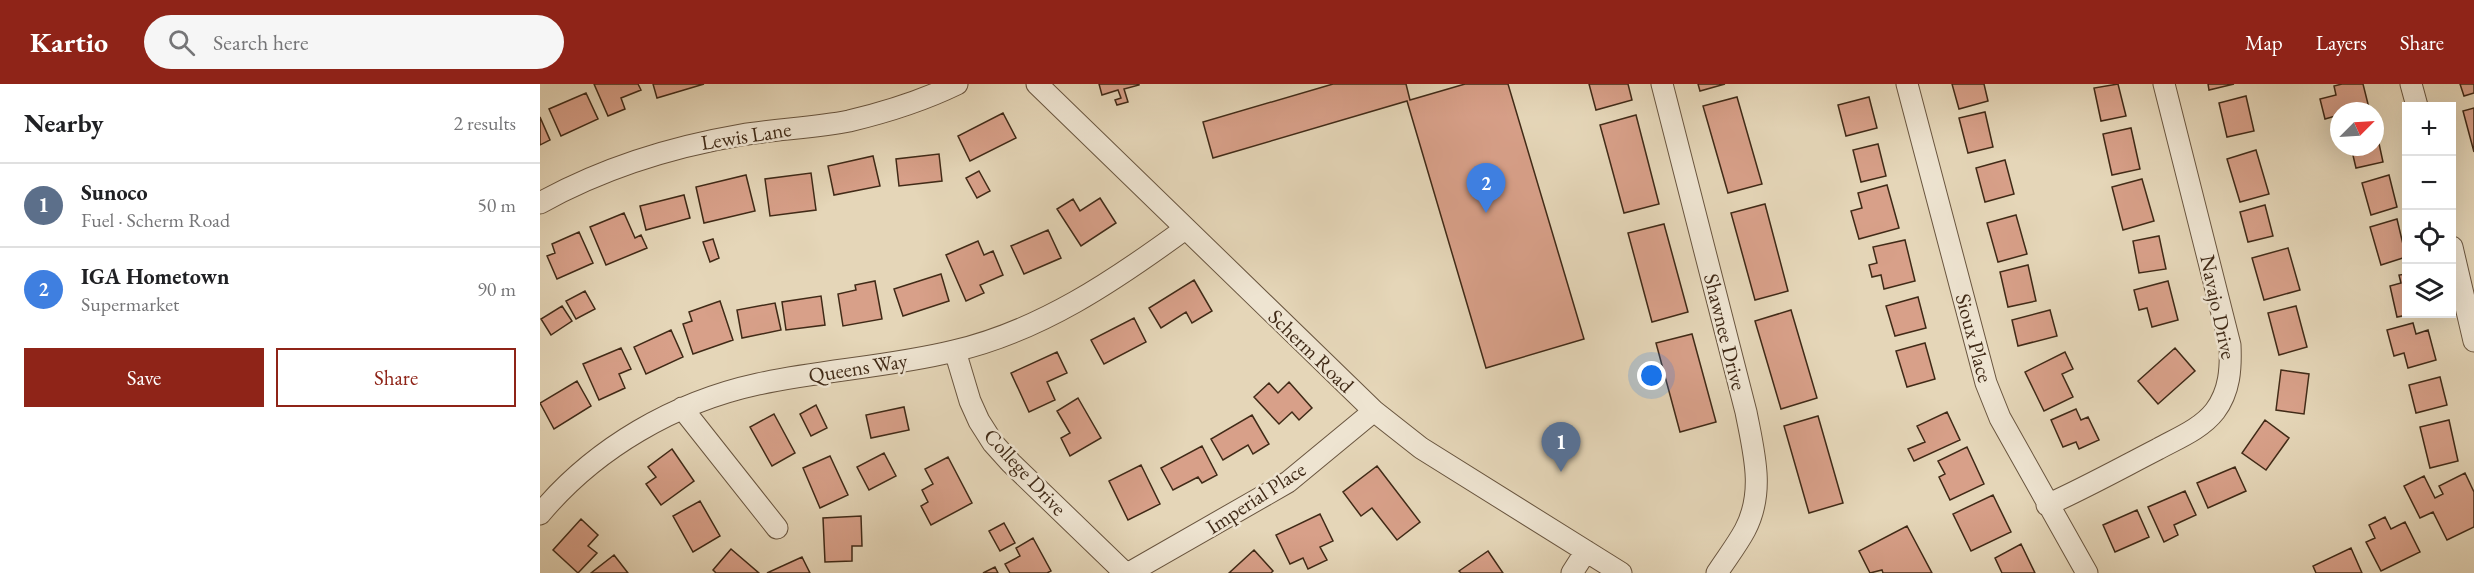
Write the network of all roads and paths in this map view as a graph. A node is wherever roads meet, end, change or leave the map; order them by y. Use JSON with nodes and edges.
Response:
{"nodes":[{"id":1,"x":957,"y":84,"type":"edge"},
{"id":2,"x":1037,"y":84,"type":"edge"},
{"id":3,"x":1662,"y":84,"type":"edge"},
{"id":4,"x":1907,"y":84,"type":"edge"},
{"id":5,"x":2164,"y":84,"type":"edge"},
{"id":6,"x":2411,"y":84,"type":"edge"},
{"id":7,"x":2416,"y":102,"type":"edge"},
{"id":8,"x":540,"y":203,"type":"edge"},
{"id":9,"x":1185,"y":229,"type":"junction"},
{"id":10,"x":2460,"y":257,"type":"edge"},
{"id":11,"x":2474,"y":341,"type":"edge"},
{"id":12,"x":955,"y":351,"type":"junction"},
{"id":13,"x":682,"y":408,"type":"junction"},
{"id":14,"x":1374,"y":411,"type":"junction"},
{"id":15,"x":2047,"y":505,"type":"junction"},
{"id":16,"x":540,"y":514,"type":"edge"},
{"id":17,"x":777,"y":528,"type":"dead end"},
{"id":18,"x":1586,"y":551,"type":"junction"},
{"id":19,"x":1127,"y":573,"type":"edge"},
{"id":20,"x":1572,"y":573,"type":"edge"},
{"id":21,"x":1621,"y":573,"type":"edge"},
{"id":22,"x":1717,"y":573,"type":"edge"},
{"id":23,"x":2087,"y":573,"type":"edge"}],
"edges":[{"from":1,"to":8,"type":"street","name":"Lewis Lane"},
{"from":2,"to":9,"type":"street","name":"Scherm Road"},
{"from":3,"to":22,"type":"street","name":"Shawnee Drive"},
{"from":4,"to":15,"type":"street","name":"Sioux Place"},
{"from":5,"to":15,"type":"street","name":"Navajo Drive"},
{"from":6,"to":7,"type":"street"},
{"from":9,"to":12,"type":"street","name":"Queens Way"},
{"from":9,"to":14,"type":"street","name":"Scherm Road"},
{"from":10,"to":11,"type":"street"},
{"from":12,"to":13,"type":"street","name":"Queens Way"},
{"from":12,"to":19,"type":"street","name":"College Drive"},
{"from":13,"to":16,"type":"street","name":"Queens Way"},
{"from":13,"to":17,"type":"street"},
{"from":14,"to":18,"type":"street","name":"Scherm Road"},
{"from":14,"to":19,"type":"street","name":"Imperial Place"},
{"from":15,"to":23,"type":"street","name":"Sioux Place"},
{"from":18,"to":20,"type":"street"},
{"from":18,"to":21,"type":"street","name":"Scherm Road"}]}
